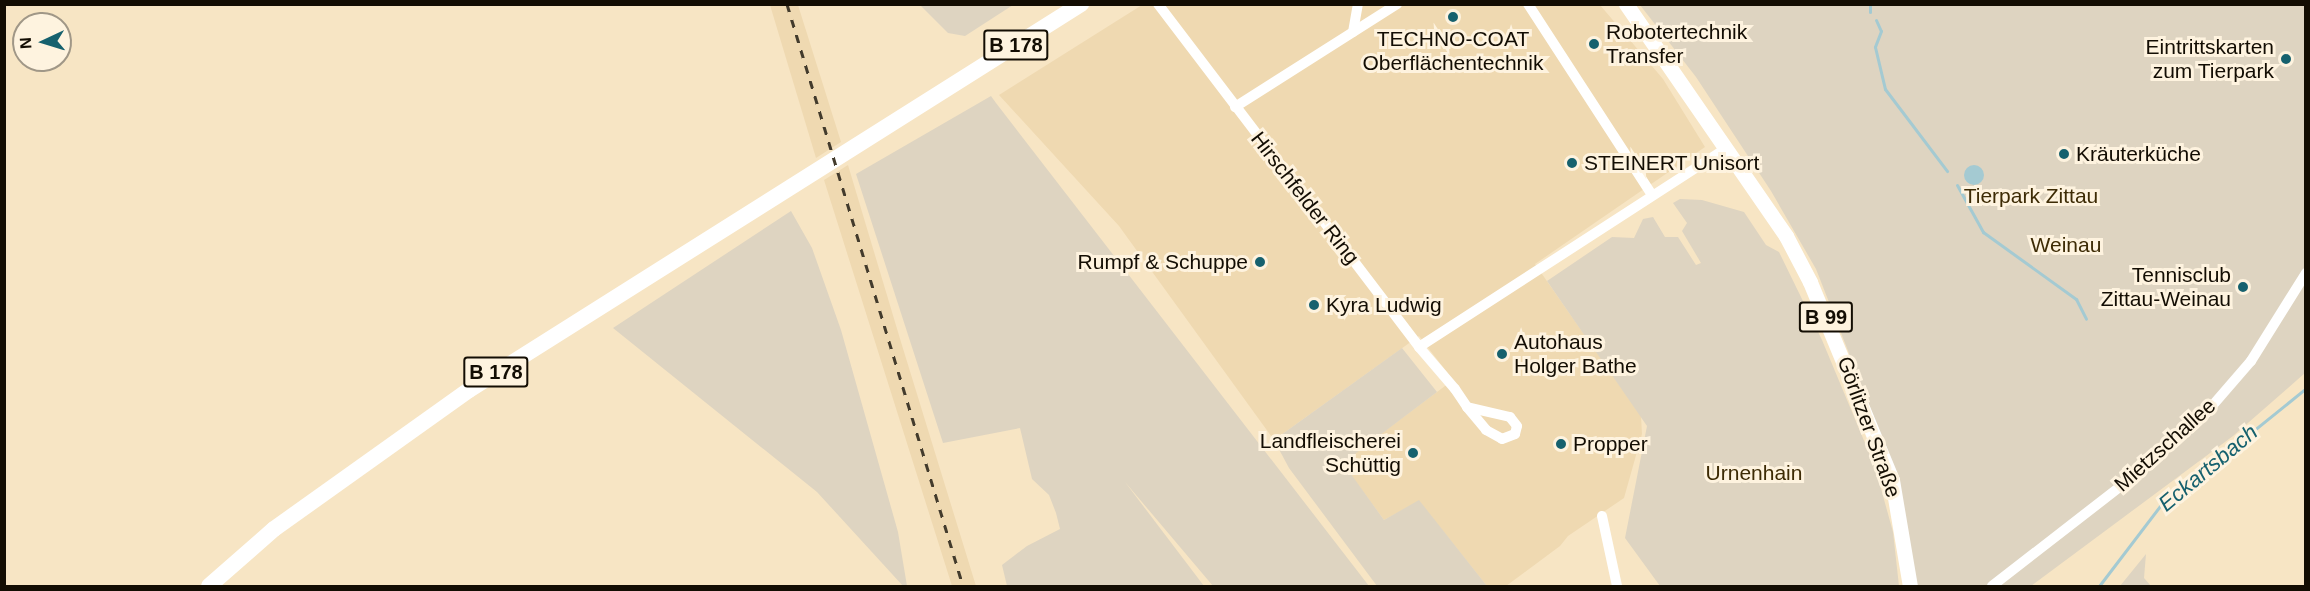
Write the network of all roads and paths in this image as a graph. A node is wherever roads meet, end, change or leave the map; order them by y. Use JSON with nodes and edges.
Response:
{"nodes":[{"id":1,"x":1081,"y":4,"type":"edge"},
{"id":2,"x":1158,"y":4,"type":"edge"},
{"id":3,"x":1358,"y":4,"type":"edge"},
{"id":4,"x":1528,"y":4,"type":"edge"},
{"id":5,"x":1626,"y":4,"type":"edge"},
{"id":6,"x":1390,"y":7,"type":"edge"},
{"id":7,"x":1353,"y":32,"type":"junction"},
{"id":8,"x":1235,"y":107,"type":"junction"},
{"id":9,"x":1727,"y":148,"type":"junction"},
{"id":10,"x":1652,"y":195,"type":"junction"},
{"id":11,"x":2306,"y":273,"type":"edge"},
{"id":12,"x":1419,"y":347,"type":"junction"},
{"id":13,"x":1467,"y":407,"type":"dead end"},
{"id":14,"x":1602,"y":516,"type":"dead end"},
{"id":15,"x":209,"y":586,"type":"edge"},
{"id":16,"x":1617,"y":586,"type":"edge"},
{"id":17,"x":1910,"y":586,"type":"edge"},
{"id":18,"x":1992,"y":586,"type":"edge"}],
"edges":[{"from":1,"to":15,"type":"highway","number":"B 178"},
{"from":2,"to":8,"type":"street","name":"Hirschfelder Ring"},
{"from":3,"to":7,"type":"street"},
{"from":4,"to":10,"type":"street"},
{"from":5,"to":9,"type":"main road","name":"Görlitzer Straße","number":"B 99"},
{"from":6,"to":7,"type":"street"},
{"from":7,"to":8,"type":"street"},
{"from":8,"to":12,"type":"street","name":"Hirschfelder Ring"},
{"from":9,"to":10,"type":"street"},
{"from":9,"to":17,"type":"main road","name":"Görlitzer Straße","number":"B 99"},
{"from":10,"to":12,"type":"street"},
{"from":11,"to":18,"type":"street","name":"Mietzschallee"},
{"from":12,"to":13,"type":"street","name":"Hirschfelder Ring"},
{"from":14,"to":16,"type":"street"}]}
